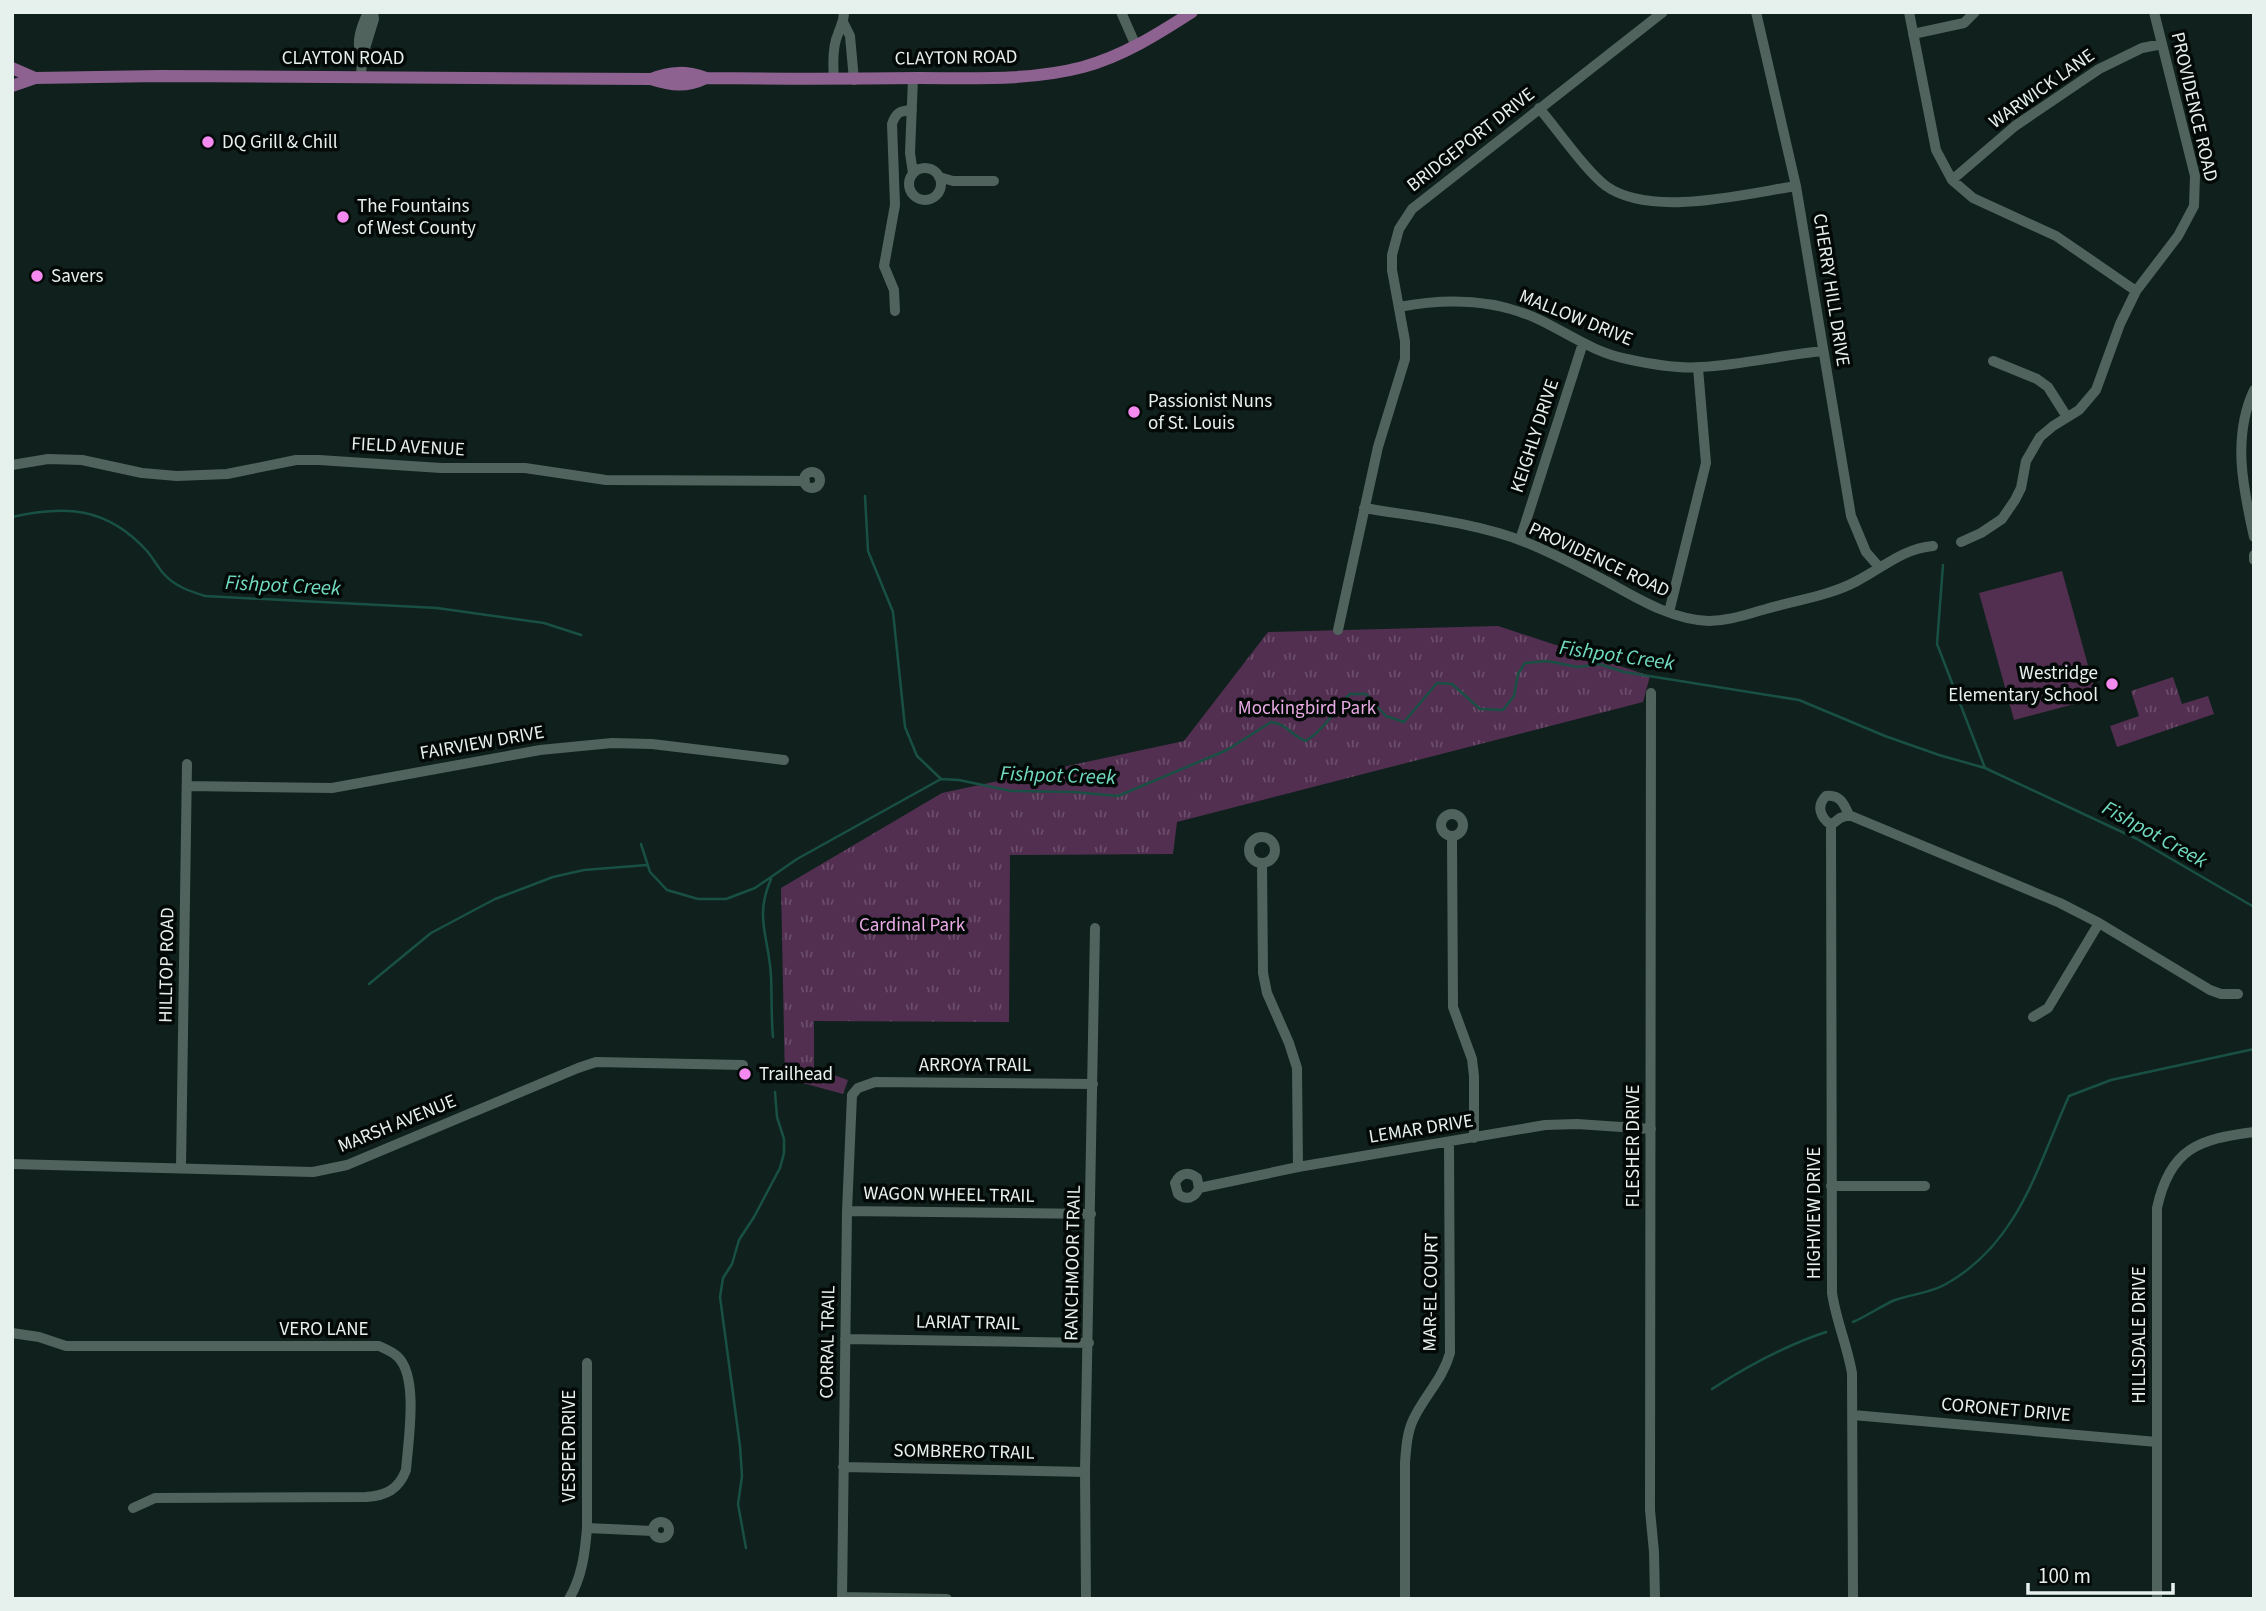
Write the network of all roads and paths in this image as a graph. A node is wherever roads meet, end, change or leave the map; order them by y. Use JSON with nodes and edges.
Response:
{"nodes":[{"id":1,"x":371,"y":12,"type":"edge"},
{"id":2,"x":844,"y":12,"type":"edge"},
{"id":3,"x":1121,"y":12,"type":"edge"},
{"id":4,"x":1192,"y":12,"type":"edge"},
{"id":5,"x":1663,"y":12,"type":"edge"},
{"id":6,"x":1756,"y":12,"type":"edge"},
{"id":7,"x":1909,"y":12,"type":"edge"},
{"id":8,"x":1975,"y":12,"type":"edge"},
{"id":9,"x":2154,"y":12,"type":"edge"},
{"id":10,"x":844,"y":24,"type":"junction"},
{"id":11,"x":1913,"y":34,"type":"junction"},
{"id":12,"x":2162,"y":44,"type":"junction"},
{"id":13,"x":1136,"y":46,"type":"junction"},
{"id":14,"x":12,"y":68,"type":"edge"},
{"id":15,"x":36,"y":78,"type":"junction"},
{"id":16,"x":361,"y":78,"type":"junction"},
{"id":17,"x":913,"y":78,"type":"junction"},
{"id":18,"x":834,"y":79,"type":"junction"},
{"id":19,"x":854,"y":80,"type":"junction"},
{"id":20,"x":12,"y":86,"type":"edge"},
{"id":21,"x":1539,"y":108,"type":"junction"},
{"id":22,"x":912,"y":110,"type":"junction"},
{"id":23,"x":913,"y":173,"type":"junction"},
{"id":24,"x":939,"y":177,"type":"junction"},
{"id":25,"x":1952,"y":180,"type":"junction"},
{"id":26,"x":994,"y":181,"type":"dead end"},
{"id":27,"x":1797,"y":186,"type":"junction"},
{"id":28,"x":2136,"y":291,"type":"junction"},
{"id":29,"x":1399,"y":307,"type":"junction"},
{"id":30,"x":895,"y":311,"type":"dead end"},
{"id":31,"x":1583,"y":343,"type":"junction"},
{"id":32,"x":1823,"y":351,"type":"junction"},
{"id":33,"x":1993,"y":361,"type":"dead end"},
{"id":34,"x":1698,"y":368,"type":"junction"},
{"id":35,"x":2254,"y":390,"type":"edge"},
{"id":36,"x":2067,"y":417,"type":"junction"},
{"id":37,"x":12,"y":465,"type":"edge"},
{"id":38,"x":804,"y":481,"type":"dead end"},
{"id":39,"x":1364,"y":508,"type":"junction"},
{"id":40,"x":2254,"y":537,"type":"edge"},
{"id":41,"x":1520,"y":540,"type":"junction"},
{"id":42,"x":1961,"y":542,"type":"dead end"},
{"id":43,"x":1933,"y":546,"type":"dead end"},
{"id":44,"x":2254,"y":555,"type":"edge"},
{"id":45,"x":2254,"y":560,"type":"edge"},
{"id":46,"x":1879,"y":567,"type":"junction"},
{"id":47,"x":1669,"y":612,"type":"junction"},
{"id":48,"x":1338,"y":630,"type":"dead end"},
{"id":49,"x":1651,"y":693,"type":"dead end"},
{"id":50,"x":784,"y":760,"type":"dead end"},
{"id":51,"x":187,"y":764,"type":"dead end"},
{"id":52,"x":187,"y":786,"type":"junction"},
{"id":53,"x":1849,"y":815,"type":"junction"},
{"id":54,"x":1831,"y":825,"type":"junction"},
{"id":55,"x":1452,"y":836,"type":"dead end"},
{"id":56,"x":1262,"y":863,"type":"dead end"},
{"id":57,"x":2099,"y":923,"type":"junction"},
{"id":58,"x":1095,"y":928,"type":"dead end"},
{"id":59,"x":2238,"y":994,"type":"dead end"},
{"id":60,"x":2033,"y":1017,"type":"dead end"},
{"id":61,"x":743,"y":1065,"type":"dead end"},
{"id":62,"x":1093,"y":1084,"type":"junction"},
{"id":63,"x":858,"y":1088,"type":"joint"},
{"id":64,"x":1651,"y":1129,"type":"junction"},
{"id":65,"x":2254,"y":1132,"type":"edge"},
{"id":66,"x":1474,"y":1138,"type":"junction"},
{"id":67,"x":1448,"y":1142,"type":"junction"},
{"id":68,"x":12,"y":1164,"type":"edge"},
{"id":69,"x":181,"y":1167,"type":"junction"},
{"id":70,"x":1298,"y":1167,"type":"junction"},
{"id":71,"x":1831,"y":1186,"type":"junction"},
{"id":72,"x":1925,"y":1186,"type":"dead end"},
{"id":73,"x":1199,"y":1188,"type":"dead end"},
{"id":74,"x":848,"y":1211,"type":"junction"},
{"id":75,"x":1091,"y":1214,"type":"junction"},
{"id":76,"x":12,"y":1333,"type":"edge"},
{"id":77,"x":845,"y":1339,"type":"junction"},
{"id":78,"x":1089,"y":1343,"type":"junction"},
{"id":79,"x":587,"y":1363,"type":"dead end"},
{"id":80,"x":1853,"y":1415,"type":"junction"},
{"id":81,"x":2157,"y":1442,"type":"junction"},
{"id":82,"x":843,"y":1467,"type":"junction"},
{"id":83,"x":1086,"y":1472,"type":"junction"},
{"id":84,"x":133,"y":1508,"type":"dead end"},
{"id":85,"x":587,"y":1528,"type":"junction"},
{"id":86,"x":653,"y":1531,"type":"dead end"},
{"id":87,"x":842,"y":1598,"type":"edge"},
{"id":88,"x":569,"y":1599,"type":"edge"},
{"id":89,"x":947,"y":1599,"type":"edge"},
{"id":90,"x":1086,"y":1599,"type":"edge"},
{"id":91,"x":1405,"y":1599,"type":"edge"},
{"id":92,"x":1655,"y":1599,"type":"edge"},
{"id":93,"x":1853,"y":1599,"type":"edge"},
{"id":94,"x":2157,"y":1599,"type":"edge"}],
"edges":[{"from":1,"to":16,"type":"street"},
{"from":2,"to":10,"type":"street"},
{"from":3,"to":13,"type":"street"},
{"from":4,"to":13,"type":"main road","name":"CLAYTON ROAD"},
{"from":5,"to":21,"type":"street","name":"BRIDGEPORT DRIVE"},
{"from":6,"to":27,"type":"street","name":"CHERRY HILL DRIVE"},
{"from":7,"to":11,"type":"street"},
{"from":8,"to":11,"type":"street"},
{"from":9,"to":12,"type":"street","name":"PROVIDENCE ROAD"},
{"from":10,"to":18,"type":"street"},
{"from":10,"to":19,"type":"street"},
{"from":11,"to":25,"type":"street"},
{"from":12,"to":25,"type":"street","name":"WARWICK LANE"},
{"from":12,"to":28,"type":"street","name":"PROVIDENCE ROAD"},
{"from":13,"to":17,"type":"main road","name":"CLAYTON ROAD"},
{"from":14,"to":15,"type":"main road","name":"CLAYTON ROAD"},
{"from":15,"to":16,"type":"main road","name":"CLAYTON ROAD"},
{"from":15,"to":20,"type":"main road","name":"CLAYTON ROAD"},
{"from":16,"to":18,"type":"main road","name":"CLAYTON ROAD"},
{"from":17,"to":19,"type":"main road","name":"CLAYTON ROAD"},
{"from":17,"to":22,"type":"street"},
{"from":18,"to":19,"type":"main road","name":"CLAYTON ROAD"},
{"from":21,"to":27,"type":"street"},
{"from":21,"to":29,"type":"street","name":"BRIDGEPORT DRIVE"},
{"from":22,"to":23,"type":"street"},
{"from":22,"to":30,"type":"street"},
{"from":23,"to":24,"type":"street"},
{"from":23,"to":24,"type":"street"},
{"from":24,"to":26,"type":"street"},
{"from":25,"to":28,"type":"street"},
{"from":27,"to":32,"type":"street","name":"CHERRY HILL DRIVE"},
{"from":28,"to":36,"type":"street","name":"PROVIDENCE ROAD"},
{"from":29,"to":31,"type":"street","name":"MALLOW DRIVE"},
{"from":29,"to":39,"type":"street","name":"BRIDGEPORT DRIVE"},
{"from":31,"to":34,"type":"street","name":"MALLOW DRIVE"},
{"from":31,"to":41,"type":"street","name":"KEIGHLY DRIVE"},
{"from":32,"to":34,"type":"street","name":"MALLOW DRIVE"},
{"from":32,"to":46,"type":"street","name":"CHERRY HILL DRIVE"},
{"from":33,"to":36,"type":"street"},
{"from":34,"to":47,"type":"street"},
{"from":35,"to":40,"type":"street"},
{"from":36,"to":42,"type":"street","name":"PROVIDENCE ROAD"},
{"from":37,"to":38,"type":"street","name":"FIELD AVENUE"},
{"from":39,"to":41,"type":"street","name":"PROVIDENCE ROAD"},
{"from":39,"to":48,"type":"street","name":"BRIDGEPORT DRIVE"},
{"from":41,"to":47,"type":"street","name":"PROVIDENCE ROAD"},
{"from":43,"to":46,"type":"street","name":"PROVIDENCE ROAD"},
{"from":44,"to":45,"type":"street"},
{"from":46,"to":47,"type":"street","name":"PROVIDENCE ROAD"},
{"from":49,"to":64,"type":"street","name":"FLESHER DRIVE"},
{"from":50,"to":52,"type":"street","name":"FAIRVIEW DRIVE"},
{"from":51,"to":52,"type":"street","name":"HILLTOP ROAD"},
{"from":52,"to":69,"type":"street","name":"HILLTOP ROAD"},
{"from":53,"to":54,"type":"street"},
{"from":53,"to":54,"type":"street","name":"HIGHVIEW DRIVE"},
{"from":53,"to":57,"type":"street","name":"HIGHVIEW DRIVE"},
{"from":54,"to":71,"type":"street","name":"HIGHVIEW DRIVE"},
{"from":55,"to":66,"type":"street"},
{"from":56,"to":70,"type":"street"},
{"from":57,"to":59,"type":"street","name":"HIGHVIEW DRIVE"},
{"from":57,"to":60,"type":"street"},
{"from":58,"to":62,"type":"street","name":"RANCHMOOR TRAIL"},
{"from":61,"to":69,"type":"street","name":"MARSH AVENUE"},
{"from":62,"to":63,"type":"street","name":"ARROYA TRAIL"},
{"from":62,"to":75,"type":"street","name":"RANCHMOOR TRAIL"},
{"from":63,"to":74,"type":"street","name":"CORRAL TRAIL"},
{"from":64,"to":66,"type":"street","name":"LEMAR DRIVE"},
{"from":64,"to":92,"type":"street","name":"FLESHER DRIVE"},
{"from":65,"to":81,"type":"street","name":"HILLSDALE DRIVE"},
{"from":66,"to":67,"type":"street","name":"LEMAR DRIVE"},
{"from":67,"to":70,"type":"street","name":"LEMAR DRIVE"},
{"from":67,"to":91,"type":"street","name":"MAR-EL COURT"},
{"from":68,"to":69,"type":"street","name":"MARSH AVENUE"},
{"from":70,"to":73,"type":"street","name":"LEMAR DRIVE"},
{"from":71,"to":72,"type":"street"},
{"from":71,"to":80,"type":"street","name":"HIGHVIEW DRIVE"},
{"from":74,"to":75,"type":"street","name":"WAGON WHEEL TRAIL"},
{"from":74,"to":77,"type":"street","name":"CORRAL TRAIL"},
{"from":75,"to":78,"type":"street","name":"RANCHMOOR TRAIL"},
{"from":76,"to":84,"type":"street","name":"VERO LANE"},
{"from":77,"to":78,"type":"street","name":"LARIAT TRAIL"},
{"from":77,"to":82,"type":"street","name":"CORRAL TRAIL"},
{"from":78,"to":83,"type":"street","name":"RANCHMOOR TRAIL"},
{"from":79,"to":85,"type":"street","name":"VESPER DRIVE"},
{"from":80,"to":81,"type":"street","name":"CORONET DRIVE"},
{"from":80,"to":93,"type":"street","name":"HIGHVIEW DRIVE"},
{"from":81,"to":94,"type":"street","name":"HILLSDALE DRIVE"},
{"from":82,"to":83,"type":"street","name":"SOMBRERO TRAIL"},
{"from":82,"to":87,"type":"street","name":"CORRAL TRAIL"},
{"from":83,"to":90,"type":"street","name":"RANCHMOOR TRAIL"},
{"from":85,"to":86,"type":"street","name":"VESPER DRIVE"},
{"from":85,"to":88,"type":"street","name":"VESPER DRIVE"},
{"from":87,"to":89,"type":"street"}]}
